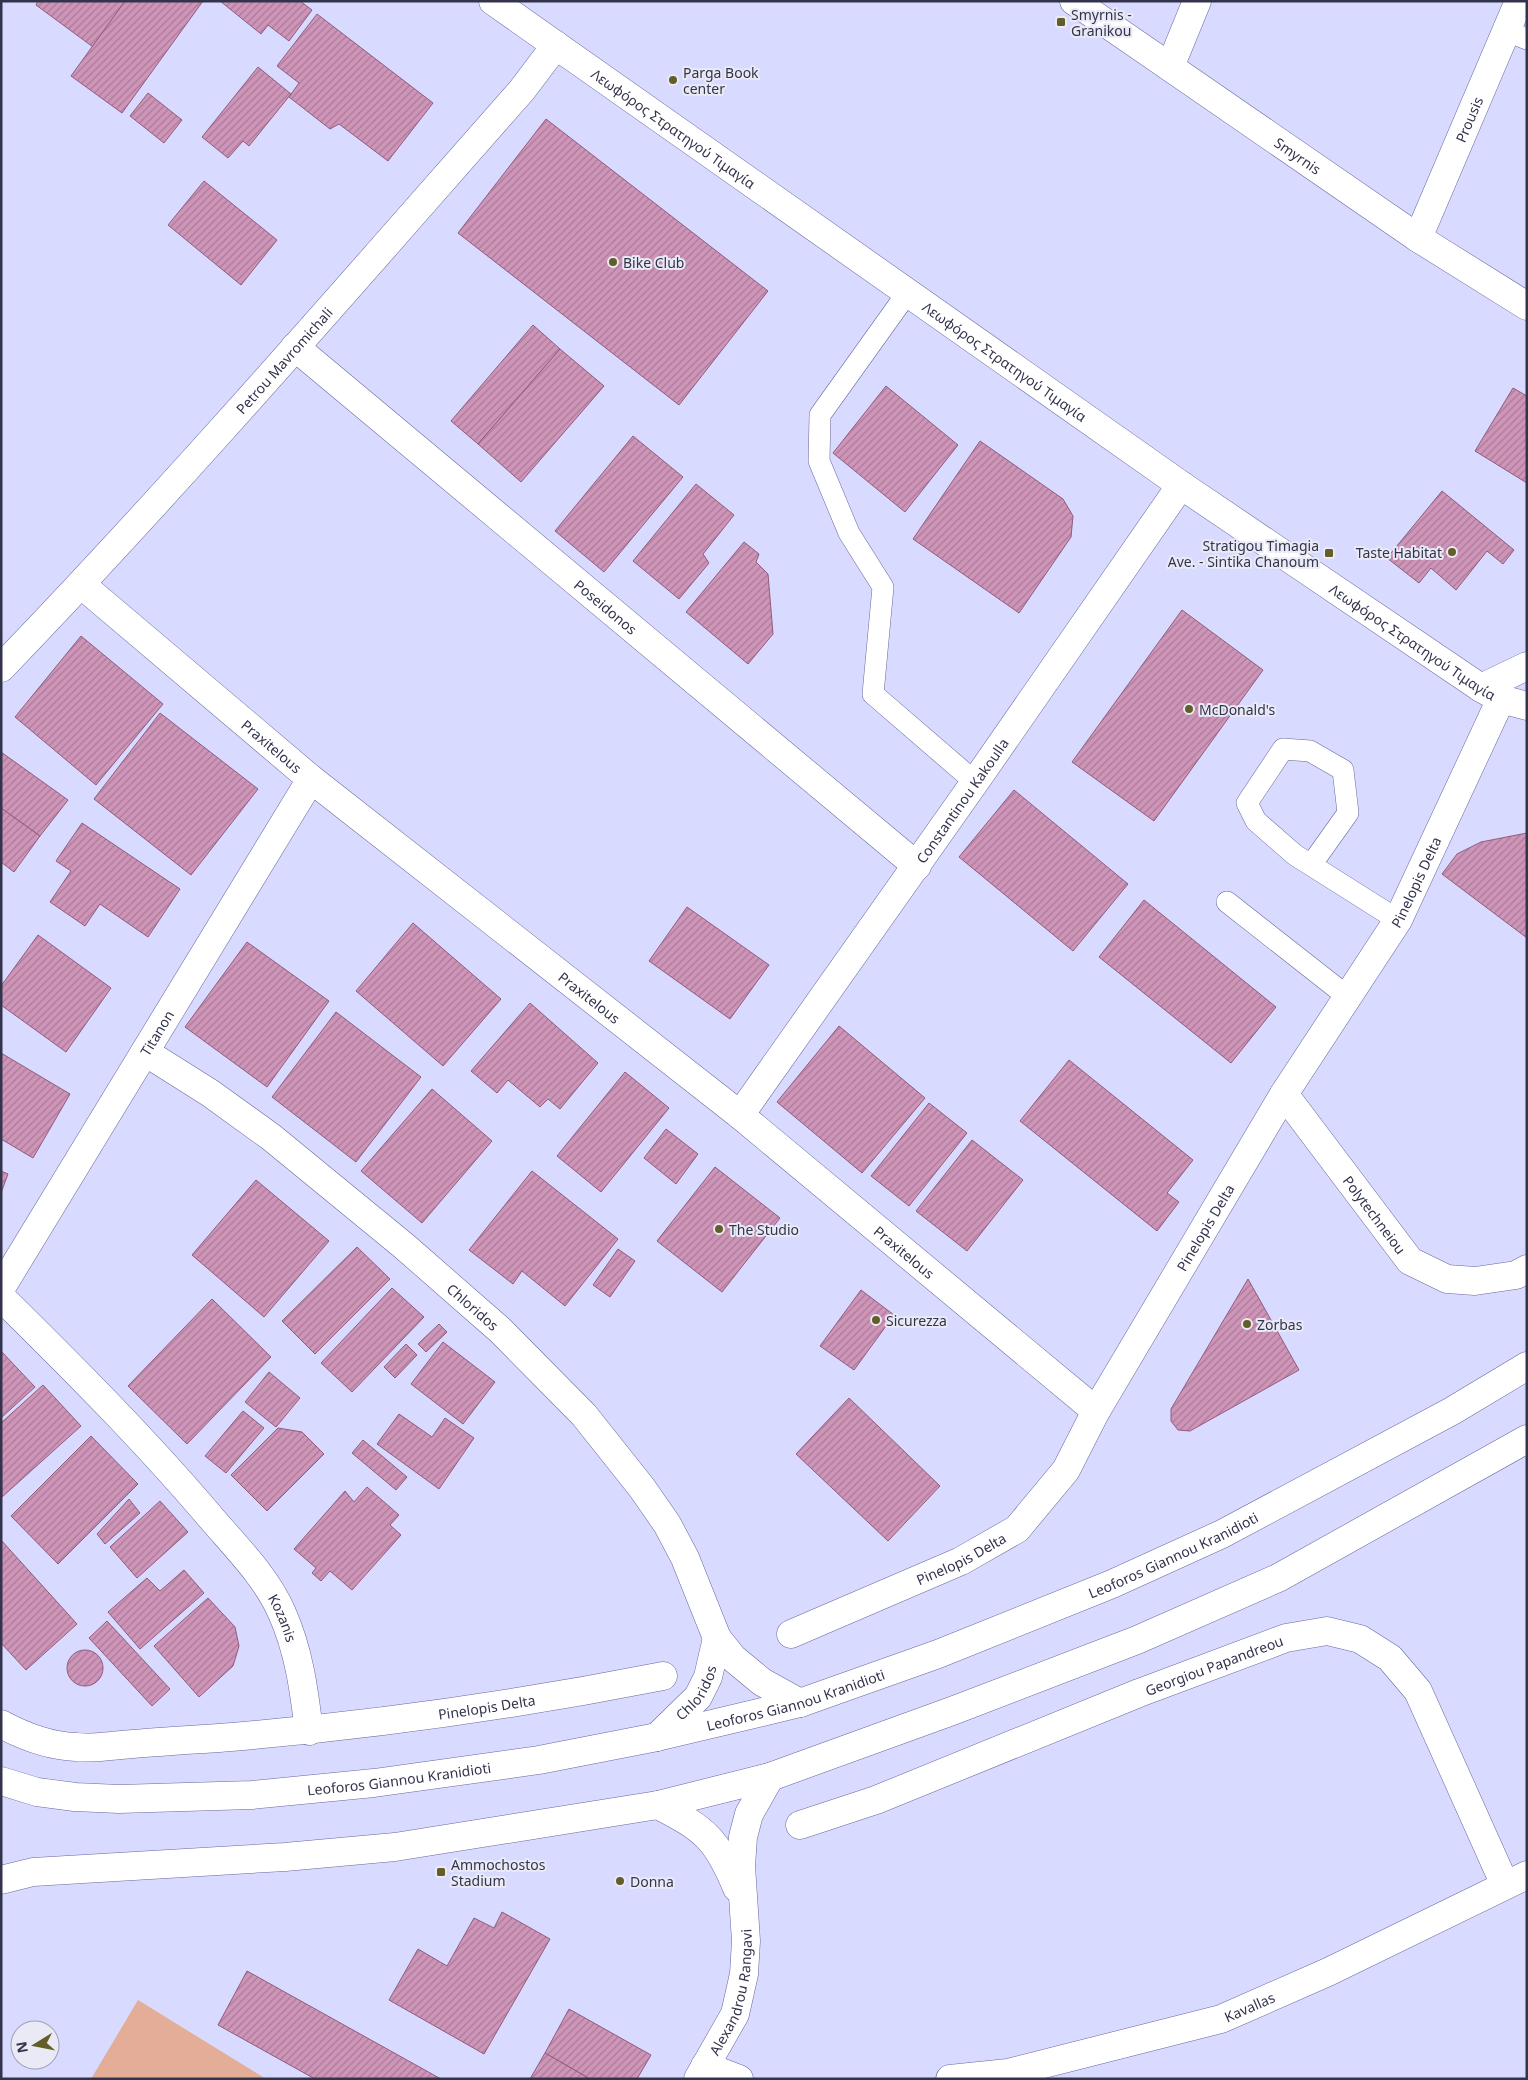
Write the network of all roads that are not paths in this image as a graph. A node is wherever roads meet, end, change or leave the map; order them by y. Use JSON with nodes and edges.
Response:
{"nodes":[{"id":1,"x":493,"y":1,"type":"edge"},
{"id":2,"x":1074,"y":1,"type":"edge"},
{"id":3,"x":1197,"y":1,"type":"edge"},
{"id":4,"x":1519,"y":1,"type":"edge"},
{"id":5,"x":1517,"y":35,"type":"edge"},
{"id":6,"x":556,"y":45,"type":"junction"},
{"id":7,"x":1170,"y":67,"type":"junction"},
{"id":8,"x":1418,"y":238,"type":"junction"},
{"id":9,"x":908,"y":292,"type":"junction"},
{"id":10,"x":1527,"y":306,"type":"edge"},
{"id":11,"x":295,"y":347,"type":"junction"},
{"id":12,"x":1181,"y":485,"type":"junction"},
{"id":13,"x":82,"y":585,"type":"junction"},
{"id":14,"x":1527,"y":666,"type":"edge"},
{"id":15,"x":1,"y":668,"type":"edge"},
{"id":16,"x":1491,"y":694,"type":"junction"},
{"id":17,"x":1527,"y":706,"type":"edge"},
{"id":18,"x":311,"y":779,"type":"junction"},
{"id":19,"x":975,"y":782,"type":"junction"},
{"id":20,"x":1311,"y":865,"type":"junction"},
{"id":21,"x":916,"y":866,"type":"junction"},
{"id":22,"x":1227,"y":902,"type":"dead end"},
{"id":23,"x":1398,"y":920,"type":"junction"},
{"id":24,"x":1348,"y":997,"type":"junction"},
{"id":25,"x":145,"y":1052,"type":"junction"},
{"id":26,"x":1284,"y":1094,"type":"junction"},
{"id":27,"x":740,"y":1115,"type":"junction"},
{"id":28,"x":1527,"y":1268,"type":"edge"},
{"id":29,"x":1,"y":1288,"type":"edge"},
{"id":30,"x":1,"y":1296,"type":"edge"},
{"id":31,"x":1527,"y":1366,"type":"edge"},
{"id":32,"x":1096,"y":1410,"type":"junction"},
{"id":33,"x":1527,"y":1439,"type":"edge"},
{"id":34,"x":791,"y":1634,"type":"dead end"},
{"id":35,"x":717,"y":1638,"type":"junction"},
{"id":36,"x":663,"y":1676,"type":"dead end"},
{"id":37,"x":800,"y":1703,"type":"junction"},
{"id":38,"x":1,"y":1724,"type":"edge"},
{"id":39,"x":309,"y":1731,"type":"junction"},
{"id":40,"x":657,"y":1737,"type":"junction"},
{"id":41,"x":770,"y":1778,"type":"junction"},
{"id":42,"x":1,"y":1782,"type":"edge"},
{"id":43,"x":658,"y":1805,"type":"junction"},
{"id":44,"x":800,"y":1825,"type":"dead end"},
{"id":45,"x":1,"y":1880,"type":"edge"},
{"id":46,"x":1516,"y":1880,"type":"edge"},
{"id":47,"x":742,"y":1901,"type":"junction"},
{"id":48,"x":702,"y":2072,"type":"edge"},
{"id":49,"x":739,"y":2079,"type":"edge"},
{"id":50,"x":950,"y":2079,"type":"edge"}],
"edges":[{"from":1,"to":6,"type":"street","name":"Λεωφόρος Στρατηγού Τιμαγία"},
{"from":2,"to":7,"type":"street","name":"Smyrnis"},
{"from":3,"to":7,"type":"street"},
{"from":4,"to":5,"type":"street","name":"Prousis"},
{"from":5,"to":8,"type":"street","name":"Prousis"},
{"from":6,"to":9,"type":"street","name":"Λεωφόρος Στρατηγού Τιμαγία"},
{"from":6,"to":11,"type":"street","name":"Petrou Mavromichali"},
{"from":7,"to":8,"type":"street","name":"Smyrnis"},
{"from":8,"to":10,"type":"street","name":"Smyrnis"},
{"from":9,"to":12,"type":"street","name":"Λεωφόρος Στρατηγού Τιμαγία"},
{"from":9,"to":19,"type":"lane"},
{"from":11,"to":13,"type":"street","name":"Petrou Mavromichali"},
{"from":11,"to":21,"type":"street","name":"Poseidonos"},
{"from":12,"to":16,"type":"street","name":"Λεωφόρος Στρατηγού Τιμαγία"},
{"from":12,"to":19,"type":"street","name":"Constantinou Kakoulla"},
{"from":13,"to":15,"type":"street","name":"Petrou Mavromichali"},
{"from":13,"to":18,"type":"street","name":"Praxitelous"},
{"from":14,"to":16,"type":"street"},
{"from":16,"to":17,"type":"street","name":"Λεωφόρος Στρατηγού Τιμαγία"},
{"from":16,"to":23,"type":"street","name":"Pinelopis Delta"},
{"from":18,"to":25,"type":"street","name":"Titanon"},
{"from":18,"to":27,"type":"street","name":"Praxitelous"},
{"from":19,"to":21,"type":"street","name":"Constantinou Kakoulla"},
{"from":20,"to":20,"type":"lane"},
{"from":20,"to":23,"type":"lane"},
{"from":21,"to":27,"type":"street","name":"Constantinou Kakoulla"},
{"from":22,"to":24,"type":"lane"},
{"from":23,"to":24,"type":"street","name":"Pinelopis Delta"},
{"from":24,"to":26,"type":"street","name":"Pinelopis Delta"},
{"from":25,"to":29,"type":"street","name":"Titanon"},
{"from":25,"to":35,"type":"street","name":"Chloridos"},
{"from":26,"to":28,"type":"street","name":"Polytechneiou"},
{"from":26,"to":32,"type":"street","name":"Pinelopis Delta"},
{"from":27,"to":32,"type":"street","name":"Praxitelous"},
{"from":30,"to":39,"type":"street","name":"Kozanis"},
{"from":31,"to":37,"type":"street","name":"Leoforos Giannou Kranidioti"},
{"from":32,"to":34,"type":"street","name":"Pinelopis Delta"},
{"from":33,"to":41,"type":"street"},
{"from":35,"to":37,"type":"street","name":"Chloridos"},
{"from":35,"to":40,"type":"street","name":"Chloridos"},
{"from":36,"to":39,"type":"street","name":"Pinelopis Delta"},
{"from":37,"to":40,"type":"street","name":"Leoforos Giannou Kranidioti"},
{"from":38,"to":39,"type":"street"},
{"from":40,"to":42,"type":"street","name":"Leoforos Giannou Kranidioti"},
{"from":41,"to":43,"type":"street"},
{"from":41,"to":47,"type":"street","name":"Alexandrou Rangavi"},
{"from":43,"to":45,"type":"street"},
{"from":43,"to":47,"type":"street","name":"Alexandrou Rangavi"},
{"from":44,"to":46,"type":"street","name":"Georgiou Papandreou"},
{"from":46,"to":50,"type":"street","name":"Kavallas"},
{"from":47,"to":48,"type":"street","name":"Alexandrou Rangavi"},
{"from":48,"to":49,"type":"street"}]}
